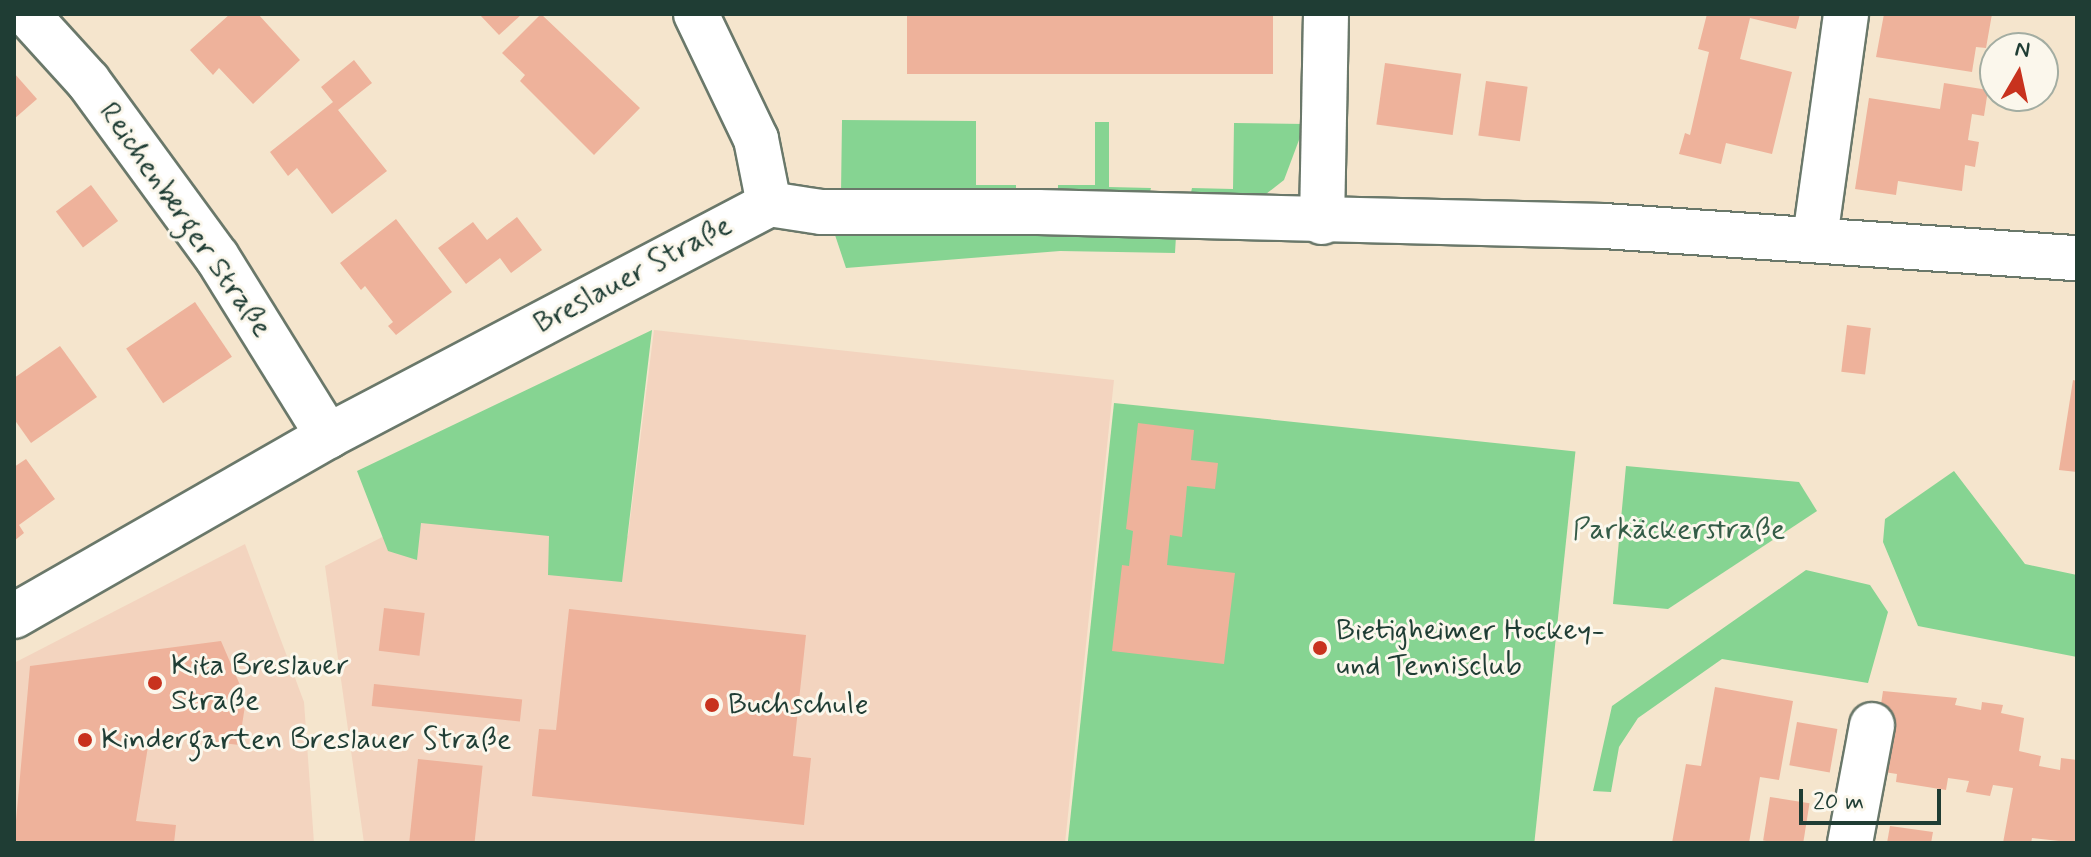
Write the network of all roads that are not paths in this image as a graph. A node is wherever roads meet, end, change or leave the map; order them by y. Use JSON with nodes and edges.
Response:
{"nodes":[{"id":1,"x":27,"y":14,"type":"edge"},
{"id":2,"x":696,"y":14,"type":"edge"},
{"id":3,"x":1326,"y":14,"type":"edge"},
{"id":4,"x":1846,"y":14,"type":"edge"},
{"id":5,"x":769,"y":204,"type":"junction"},
{"id":6,"x":1322,"y":222,"type":"junction"},
{"id":7,"x":1815,"y":238,"type":"junction"},
{"id":8,"x":2077,"y":258,"type":"edge"},
{"id":9,"x":328,"y":436,"type":"junction"},
{"id":10,"x":14,"y":616,"type":"edge"},
{"id":11,"x":1872,"y":725,"type":"dead end"},
{"id":12,"x":1850,"y":843,"type":"edge"}],
"edges":[{"from":1,"to":9,"type":"street","name":"Reichenberger Straße"},
{"from":2,"to":5,"type":"street"},
{"from":3,"to":6,"type":"street"},
{"from":4,"to":7,"type":"street"},
{"from":5,"to":6,"type":"street","name":"Breslauer Straße"},
{"from":5,"to":9,"type":"street","name":"Breslauer Straße"},
{"from":6,"to":7,"type":"street"},
{"from":7,"to":8,"type":"street"},
{"from":9,"to":10,"type":"street","name":"Breslauer Straße"},
{"from":11,"to":12,"type":"street"}]}
